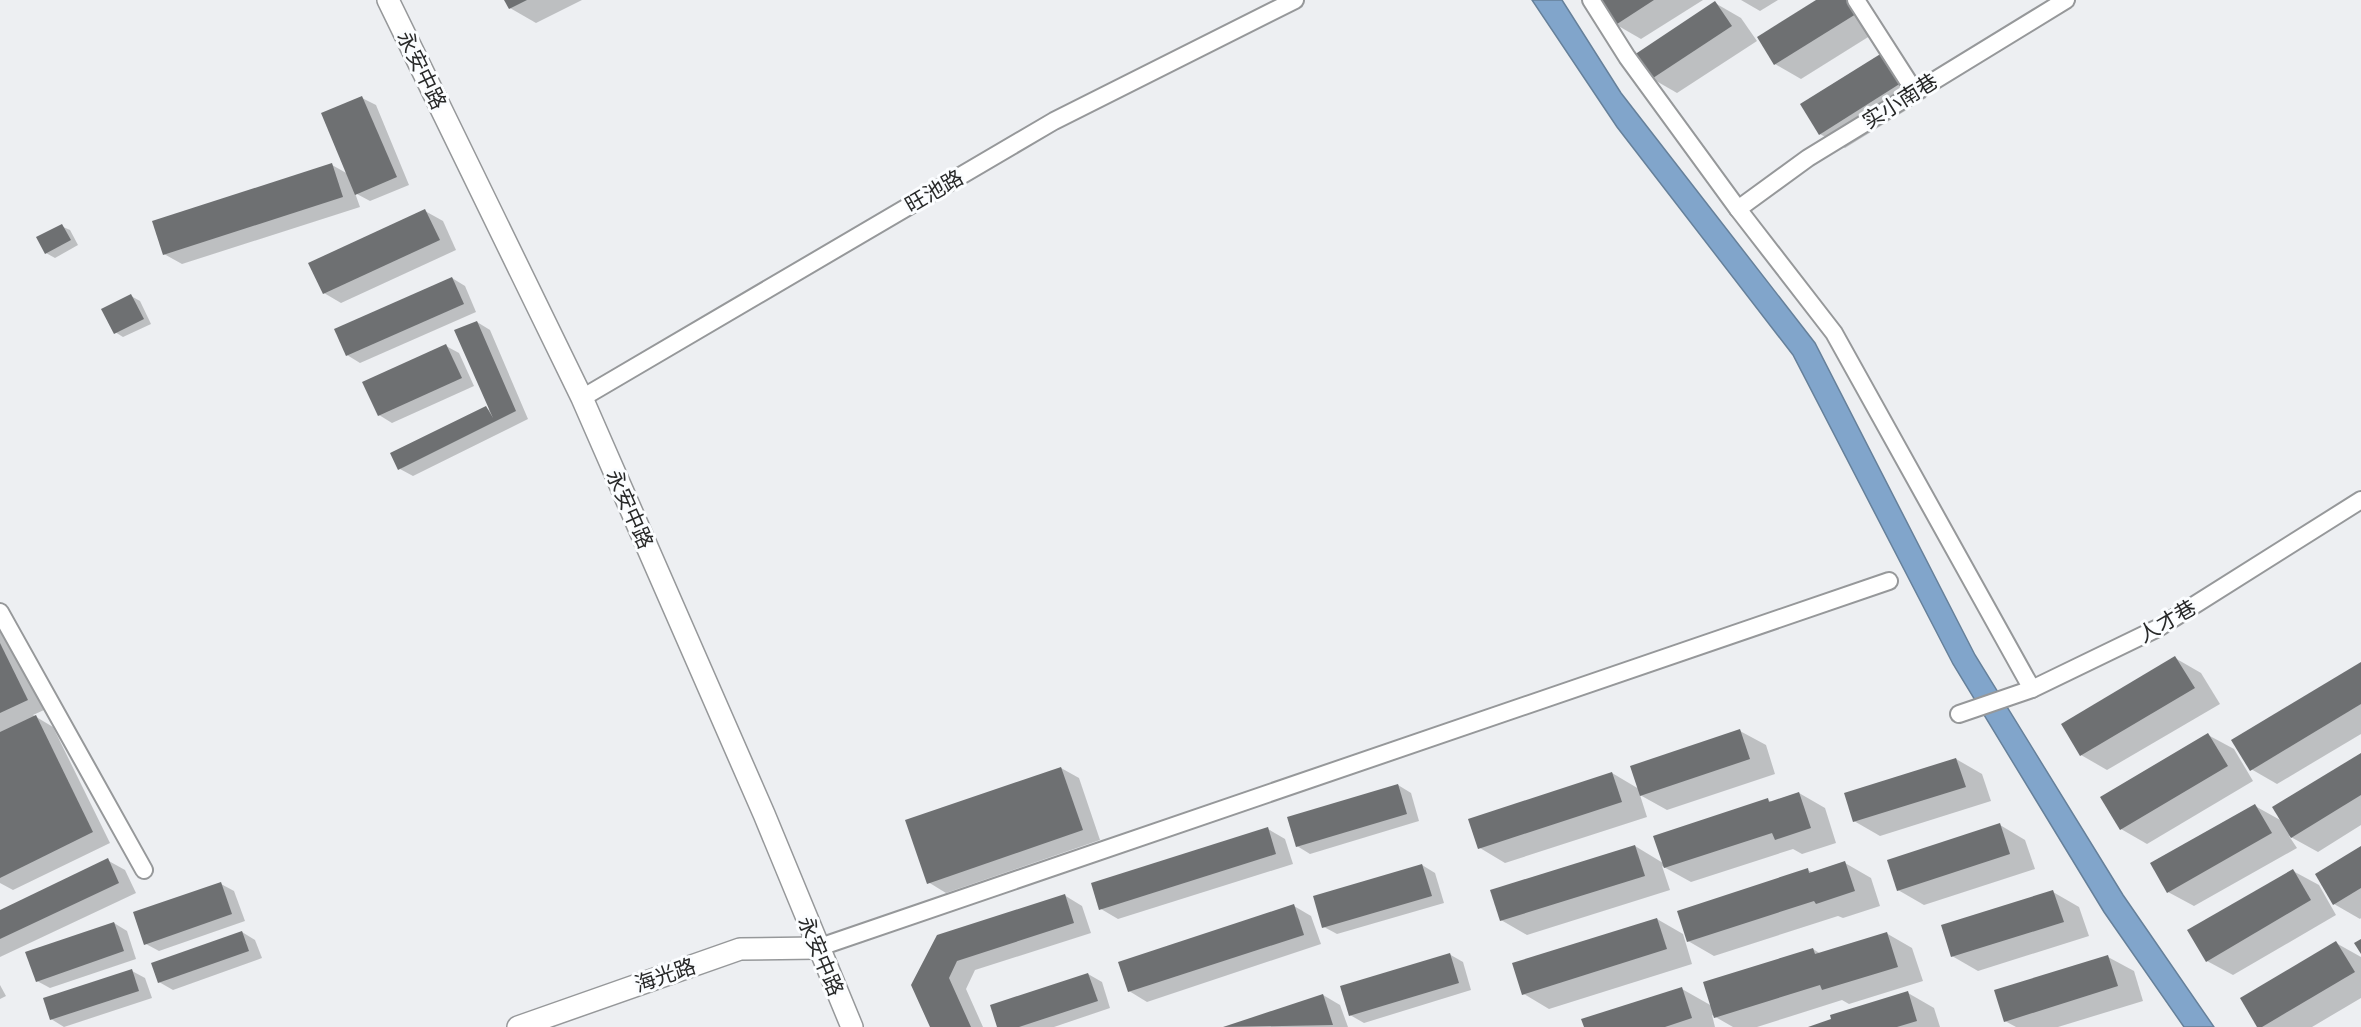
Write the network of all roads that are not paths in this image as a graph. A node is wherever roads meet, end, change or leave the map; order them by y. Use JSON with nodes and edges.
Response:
{"nodes":[{"id":1,"x":388,"y":0,"type":"edge"},
{"id":2,"x":1295,"y":0,"type":"edge"},
{"id":3,"x":1591,"y":0,"type":"edge"},
{"id":4,"x":1856,"y":0,"type":"edge"},
{"id":5,"x":2066,"y":0,"type":"edge"},
{"id":6,"x":1915,"y":92,"type":"junction"},
{"id":7,"x":1738,"y":209,"type":"junction"},
{"id":8,"x":582,"y":398,"type":"junction"},
{"id":9,"x":2361,"y":500,"type":"edge"},
{"id":10,"x":1888,"y":581,"type":"dead end"},
{"id":11,"x":0,"y":612,"type":"edge"},
{"id":12,"x":2026,"y":690,"type":"junction"},
{"id":13,"x":1963,"y":712,"type":"dead end"},
{"id":14,"x":144,"y":870,"type":"dead end"},
{"id":15,"x":817,"y":948,"type":"junction"},
{"id":16,"x":518,"y":1027,"type":"edge"},
{"id":17,"x":852,"y":1027,"type":"edge"}],
"edges":[{"from":1,"to":8,"type":"street","name":"永安中路"},
{"from":2,"to":8,"type":"street","name":"旺池路"},
{"from":3,"to":7,"type":"street"},
{"from":4,"to":6,"type":"street"},
{"from":5,"to":6,"type":"street","name":"实小南巷"},
{"from":6,"to":7,"type":"street","name":"实小南巷"},
{"from":7,"to":12,"type":"street"},
{"from":8,"to":15,"type":"street","name":"永安中路"},
{"from":9,"to":12,"type":"street","name":"人才巷"},
{"from":10,"to":15,"type":"street"},
{"from":11,"to":14,"type":"street"},
{"from":12,"to":13,"type":"street","name":"人才巷"},
{"from":15,"to":16,"type":"street","name":"海光路"},
{"from":15,"to":17,"type":"street","name":"永安中路"}]}
